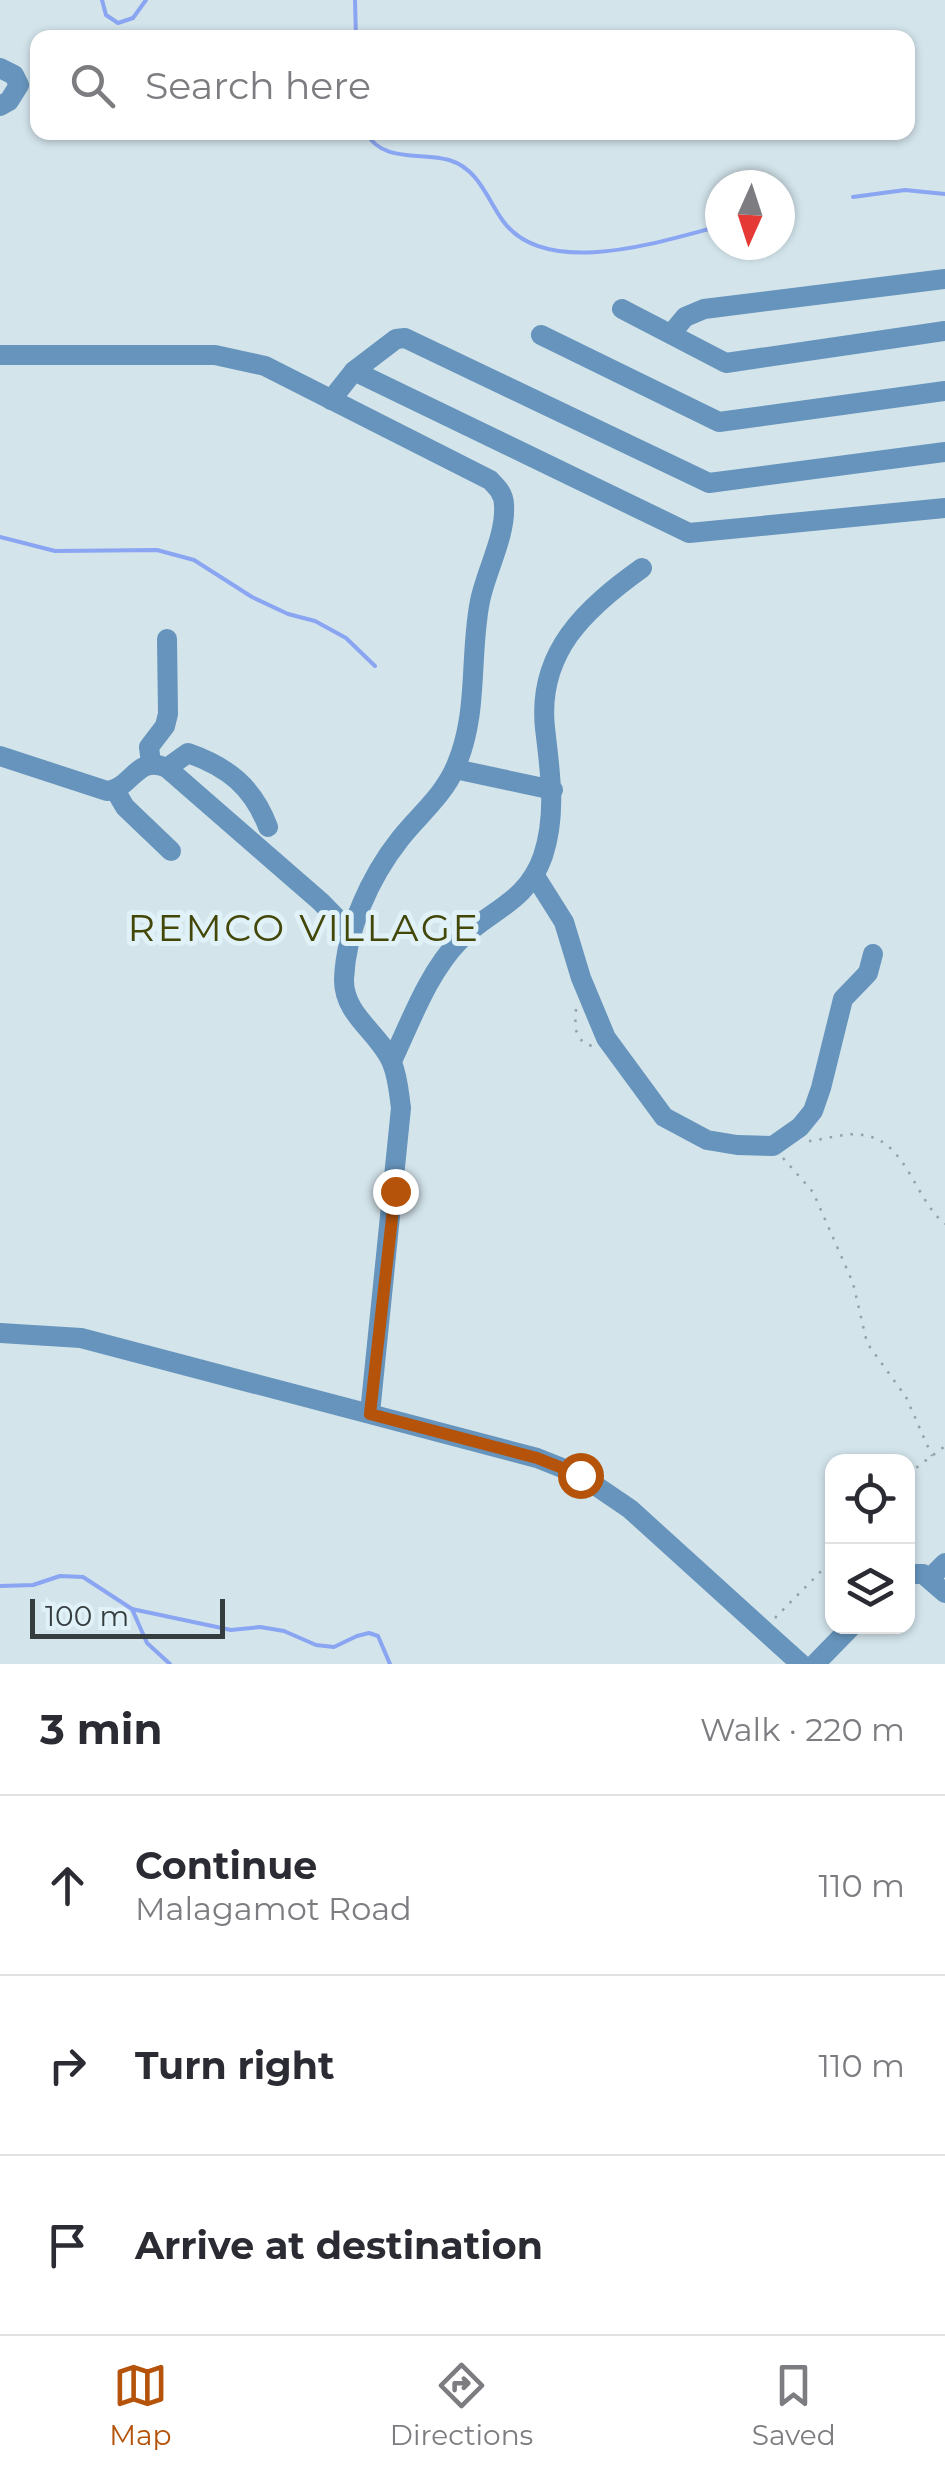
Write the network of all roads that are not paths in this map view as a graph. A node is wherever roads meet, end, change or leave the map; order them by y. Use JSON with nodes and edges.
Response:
{"nodes":[{"id":1,"x":0,"y":68,"type":"edge"},
{"id":2,"x":0,"y":106,"type":"edge"},
{"id":3,"x":945,"y":279,"type":"edge"},
{"id":4,"x":622,"y":308,"type":"dead end"},
{"id":5,"x":945,"y":331,"type":"edge"},
{"id":6,"x":671,"y":334,"type":"junction"},
{"id":7,"x":542,"y":335,"type":"dead end"},
{"id":8,"x":0,"y":355,"type":"edge"},
{"id":9,"x":354,"y":371,"type":"junction"},
{"id":10,"x":945,"y":391,"type":"edge"},
{"id":11,"x":331,"y":400,"type":"junction"},
{"id":12,"x":945,"y":452,"type":"edge"},
{"id":13,"x":945,"y":508,"type":"edge"},
{"id":14,"x":642,"y":568,"type":"dead end"},
{"id":15,"x":166,"y":639,"type":"dead end"},
{"id":16,"x":0,"y":756,"type":"edge"},
{"id":17,"x":159,"y":766,"type":"junction"},
{"id":18,"x":455,"y":769,"type":"junction"},
{"id":19,"x":115,"y":790,"type":"junction"},
{"id":20,"x":552,"y":790,"type":"junction"},
{"id":21,"x":268,"y":827,"type":"dead end"},
{"id":22,"x":171,"y":851,"type":"dead end"},
{"id":23,"x":535,"y":876,"type":"junction"},
{"id":24,"x":351,"y":933,"type":"junction"},
{"id":25,"x":872,"y":954,"type":"dead end"},
{"id":26,"x":392,"y":1061,"type":"junction"},
{"id":27,"x":0,"y":1333,"type":"edge"},
{"id":28,"x":370,"y":1414,"type":"junction"},
{"id":29,"x":915,"y":1573,"type":"edge"},
{"id":30,"x":940,"y":1578,"type":"edge"},
{"id":31,"x":844,"y":1634,"type":"edge"},
{"id":32,"x":801,"y":1664,"type":"edge"},
{"id":33,"x":815,"y":1664,"type":"edge"}],
"edges":[{"from":1,"to":2,"type":"street"},
{"from":3,"to":6,"type":"street"},
{"from":4,"to":6,"type":"street"},
{"from":5,"to":6,"type":"street"},
{"from":7,"to":10,"type":"street"},
{"from":8,"to":11,"type":"street"},
{"from":9,"to":11,"type":"street"},
{"from":9,"to":12,"type":"street"},
{"from":9,"to":13,"type":"street"},
{"from":11,"to":18,"type":"street"},
{"from":14,"to":20,"type":"street"},
{"from":15,"to":17,"type":"street"},
{"from":16,"to":19,"type":"street"},
{"from":17,"to":19,"type":"street"},
{"from":17,"to":21,"type":"street"},
{"from":17,"to":24,"type":"street"},
{"from":18,"to":20,"type":"street"},
{"from":18,"to":24,"type":"street"},
{"from":19,"to":22,"type":"street"},
{"from":20,"to":23,"type":"street"},
{"from":23,"to":25,"type":"street"},
{"from":23,"to":26,"type":"street"},
{"from":24,"to":26,"type":"street"},
{"from":26,"to":28,"type":"street"},
{"from":27,"to":28,"type":"street"},
{"from":28,"to":32,"type":"street"},
{"from":29,"to":30,"type":"street"},
{"from":31,"to":33,"type":"street"}]}
